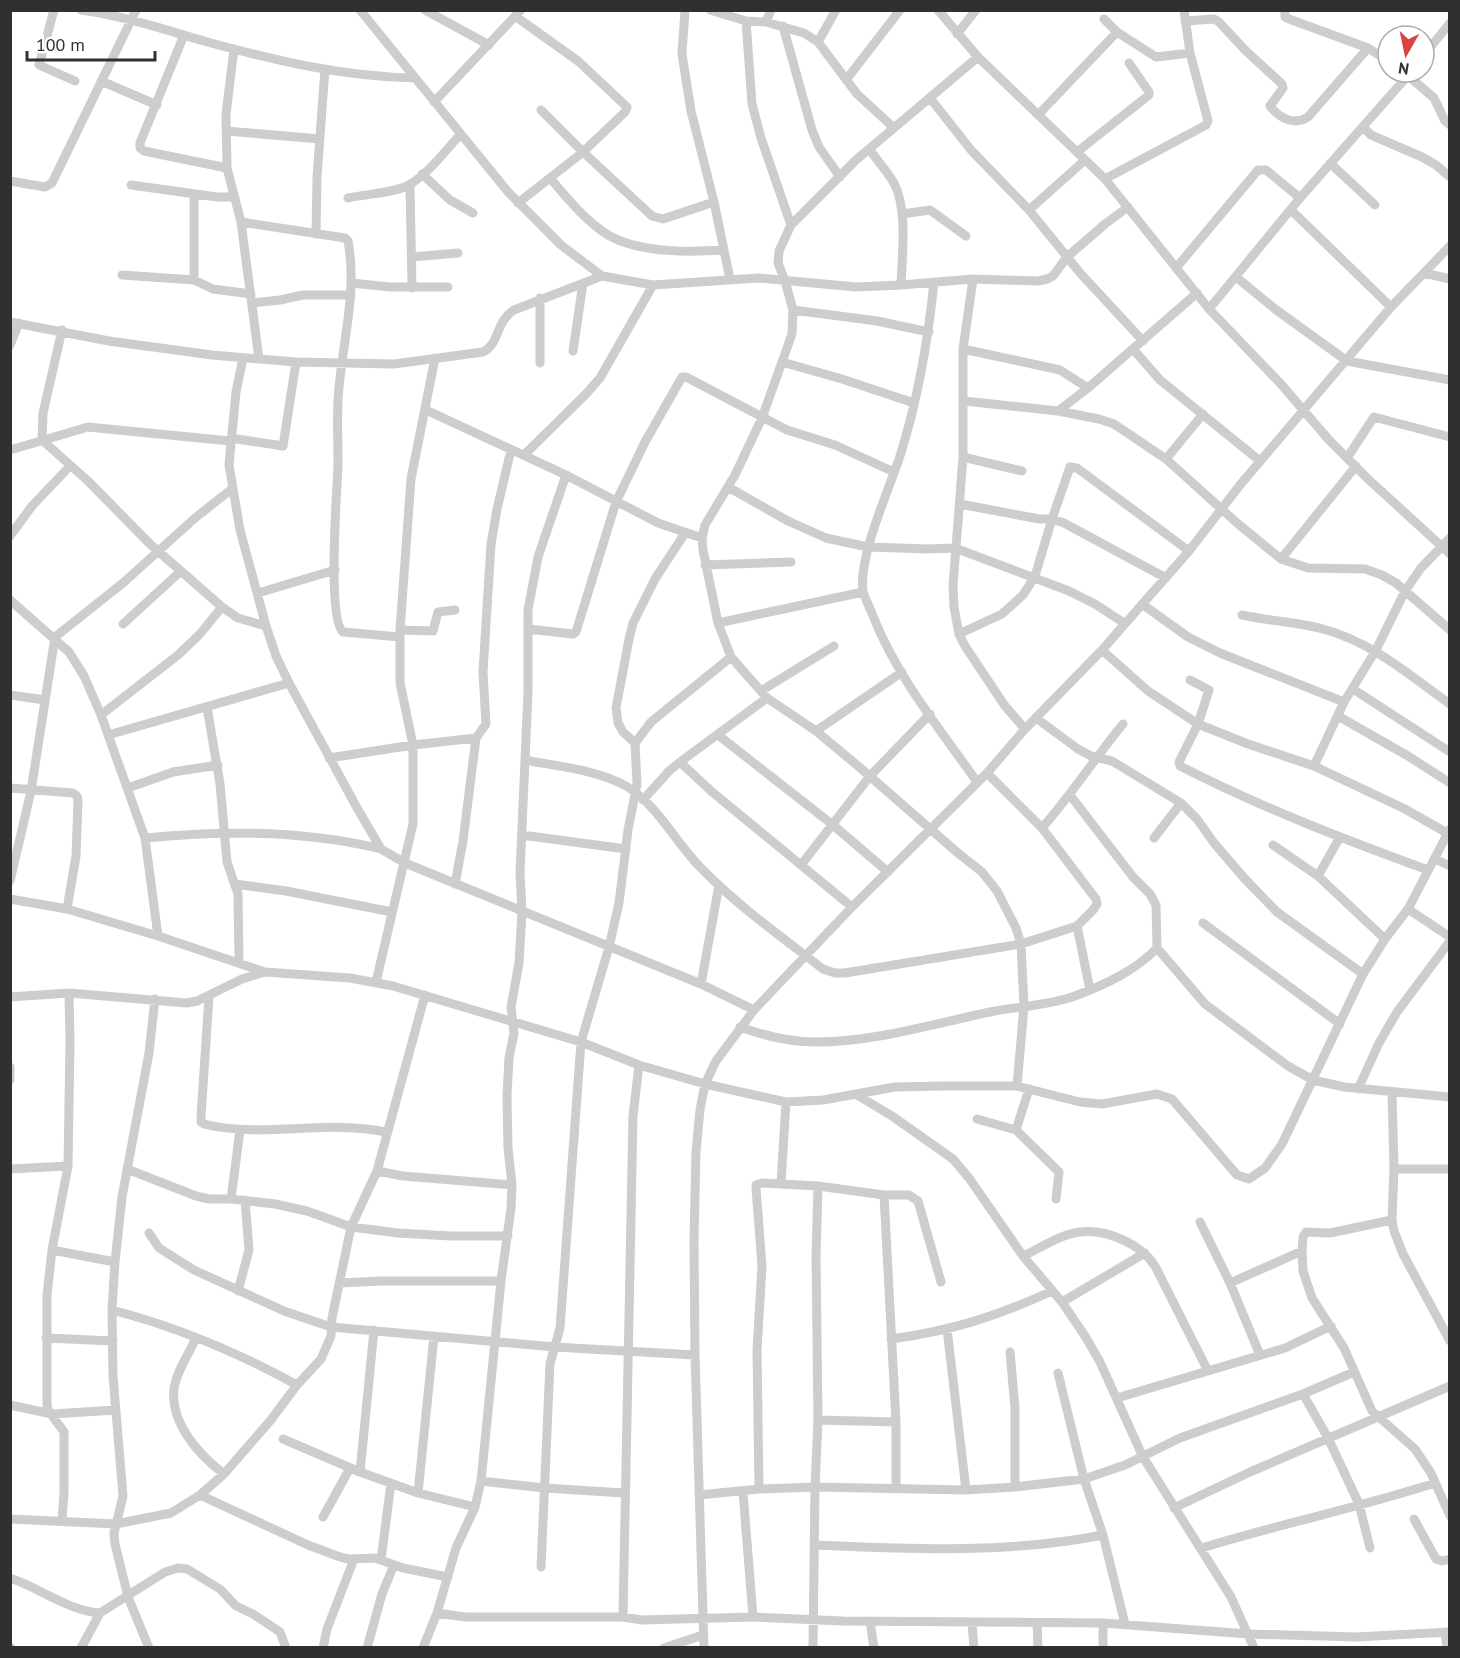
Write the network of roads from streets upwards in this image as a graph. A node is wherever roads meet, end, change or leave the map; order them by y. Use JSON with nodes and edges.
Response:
{"nodes":[{"id":1,"x":54,"y":10,"type":"edge"},
{"id":2,"x":81,"y":10,"type":"edge"},
{"id":3,"x":425,"y":10,"type":"edge"},
{"id":4,"x":685,"y":10,"type":"edge"},
{"id":5,"x":710,"y":10,"type":"edge"},
{"id":6,"x":771,"y":10,"type":"edge"},
{"id":7,"x":836,"y":10,"type":"edge"},
{"id":8,"x":900,"y":10,"type":"edge"},
{"id":9,"x":938,"y":10,"type":"edge"},
{"id":10,"x":976,"y":10,"type":"edge"},
{"id":11,"x":1184,"y":10,"type":"edge"},
{"id":12,"x":1286,"y":10,"type":"edge"},
{"id":13,"x":362,"y":12,"type":"edge"},
{"id":14,"x":518,"y":14,"type":"edge"},
{"id":15,"x":134,"y":15,"type":"edge"},
{"id":16,"x":1104,"y":19,"type":"dead end"},
{"id":17,"x":746,"y":21,"type":"junction"},
{"id":18,"x":1185,"y":21,"type":"junction"},
{"id":19,"x":766,"y":22,"type":"junction"},
{"id":20,"x":1449,"y":23,"type":"edge"},
{"id":21,"x":783,"y":26,"type":"junction"},
{"id":22,"x":1117,"y":32,"type":"junction"},
{"id":23,"x":957,"y":33,"type":"junction"},
{"id":24,"x":184,"y":35,"type":"junction"},
{"id":25,"x":1436,"y":40,"type":"edge"},
{"id":26,"x":818,"y":42,"type":"junction"},
{"id":27,"x":489,"y":45,"type":"junction"},
{"id":28,"x":1368,"y":48,"type":"junction"},
{"id":29,"x":234,"y":49,"type":"junction"},
{"id":30,"x":1190,"y":53,"type":"junction"},
{"id":31,"x":1376,"y":53,"type":"edge"},
{"id":32,"x":978,"y":57,"type":"junction"},
{"id":33,"x":1129,"y":63,"type":"dead end"},
{"id":34,"x":325,"y":69,"type":"junction"},
{"id":35,"x":415,"y":78,"type":"junction"},
{"id":36,"x":846,"y":80,"type":"junction"},
{"id":37,"x":75,"y":81,"type":"dead end"},
{"id":38,"x":101,"y":81,"type":"junction"},
{"id":39,"x":1399,"y":84,"type":"edge"},
{"id":40,"x":1419,"y":84,"type":"edge"},
{"id":41,"x":930,"y":98,"type":"junction"},
{"id":42,"x":434,"y":102,"type":"junction"},
{"id":43,"x":157,"y":105,"type":"junction"},
{"id":44,"x":541,"y":110,"type":"dead end"},
{"id":45,"x":1038,"y":115,"type":"junction"},
{"id":46,"x":1449,"y":125,"type":"edge"},
{"id":47,"x":893,"y":127,"type":"junction"},
{"id":48,"x":1364,"y":128,"type":"junction"},
{"id":49,"x":226,"y":131,"type":"junction"},
{"id":50,"x":460,"y":135,"type":"junction"},
{"id":51,"x":320,"y":139,"type":"junction"},
{"id":52,"x":869,"y":149,"type":"junction"},
{"id":53,"x":583,"y":152,"type":"junction"},
{"id":54,"x":1077,"y":152,"type":"junction"},
{"id":55,"x":1085,"y":160,"type":"junction"},
{"id":56,"x":1330,"y":163,"type":"junction"},
{"id":57,"x":227,"y":168,"type":"junction"},
{"id":58,"x":422,"y":174,"type":"junction"},
{"id":59,"x":840,"y":177,"type":"junction"},
{"id":60,"x":1449,"y":177,"type":"edge"},
{"id":61,"x":550,"y":178,"type":"junction"},
{"id":62,"x":1105,"y":179,"type":"junction"},
{"id":63,"x":10,"y":181,"type":"edge"},
{"id":64,"x":410,"y":184,"type":"junction"},
{"id":65,"x":131,"y":185,"type":"dead end"},
{"id":66,"x":194,"y":194,"type":"junction"},
{"id":67,"x":233,"y":197,"type":"junction"},
{"id":68,"x":348,"y":198,"type":"dead end"},
{"id":69,"x":1300,"y":198,"type":"junction"},
{"id":70,"x":518,"y":202,"type":"junction"},
{"id":71,"x":714,"y":202,"type":"junction"},
{"id":72,"x":1375,"y":205,"type":"dead end"},
{"id":73,"x":1128,"y":207,"type":"junction"},
{"id":74,"x":1029,"y":210,"type":"junction"},
{"id":75,"x":1291,"y":210,"type":"junction"},
{"id":76,"x":473,"y":213,"type":"dead end"},
{"id":77,"x":902,"y":213,"type":"junction"},
{"id":78,"x":241,"y":222,"type":"junction"},
{"id":79,"x":791,"y":225,"type":"junction"},
{"id":80,"x":316,"y":234,"type":"junction"},
{"id":81,"x":966,"y":236,"type":"dead end"},
{"id":82,"x":1449,"y":246,"type":"edge"},
{"id":83,"x":724,"y":250,"type":"junction"},
{"id":84,"x":458,"y":253,"type":"dead end"},
{"id":85,"x":412,"y":257,"type":"junction"},
{"id":86,"x":1067,"y":257,"type":"junction"},
{"id":87,"x":1176,"y":268,"type":"junction"},
{"id":88,"x":1424,"y":273,"type":"junction"},
{"id":89,"x":122,"y":275,"type":"dead end"},
{"id":90,"x":602,"y":276,"type":"junction"},
{"id":91,"x":1236,"y":277,"type":"junction"},
{"id":92,"x":730,"y":279,"type":"junction"},
{"id":93,"x":973,"y":279,"type":"junction"},
{"id":94,"x":1449,"y":279,"type":"edge"},
{"id":95,"x":194,"y":280,"type":"junction"},
{"id":96,"x":785,"y":281,"type":"junction"},
{"id":97,"x":934,"y":282,"type":"junction"},
{"id":98,"x":351,"y":283,"type":"junction"},
{"id":99,"x":583,"y":283,"type":"junction"},
{"id":100,"x":652,"y":285,"type":"junction"},
{"id":101,"x":901,"y":285,"type":"junction"},
{"id":102,"x":448,"y":287,"type":"dead end"},
{"id":103,"x":412,"y":288,"type":"junction"},
{"id":104,"x":1197,"y":293,"type":"junction"},
{"id":105,"x":351,"y":295,"type":"junction"},
{"id":106,"x":540,"y":298,"type":"junction"},
{"id":107,"x":251,"y":299,"type":"junction"},
{"id":108,"x":1391,"y":307,"type":"junction"},
{"id":109,"x":1209,"y":309,"type":"junction"},
{"id":110,"x":793,"y":310,"type":"junction"},
{"id":111,"x":15,"y":323,"type":"edge"},
{"id":112,"x":62,"y":330,"type":"junction"},
{"id":113,"x":929,"y":332,"type":"junction"},
{"id":114,"x":1143,"y":341,"type":"junction"},
{"id":115,"x":10,"y":345,"type":"edge"},
{"id":116,"x":963,"y":349,"type":"junction"},
{"id":117,"x":1133,"y":349,"type":"junction"},
{"id":118,"x":573,"y":351,"type":"dead end"},
{"id":119,"x":243,"y":358,"type":"junction"},
{"id":120,"x":435,"y":358,"type":"junction"},
{"id":121,"x":259,"y":359,"type":"junction"},
{"id":122,"x":1347,"y":361,"type":"junction"},
{"id":123,"x":296,"y":362,"type":"junction"},
{"id":124,"x":783,"y":362,"type":"junction"},
{"id":125,"x":540,"y":363,"type":"dead end"},
{"id":126,"x":342,"y":364,"type":"junction"},
{"id":127,"x":1449,"y":380,"type":"edge"},
{"id":128,"x":1088,"y":388,"type":"junction"},
{"id":129,"x":964,"y":401,"type":"junction"},
{"id":130,"x":914,"y":403,"type":"junction"},
{"id":131,"x":426,"y":410,"type":"junction"},
{"id":132,"x":1058,"y":411,"type":"junction"},
{"id":133,"x":1303,"y":412,"type":"junction"},
{"id":134,"x":1203,"y":414,"type":"junction"},
{"id":135,"x":762,"y":418,"type":"junction"},
{"id":136,"x":1449,"y":438,"type":"edge"},
{"id":137,"x":230,"y":439,"type":"junction"},
{"id":138,"x":42,"y":440,"type":"junction"},
{"id":139,"x":10,"y":450,"type":"edge"},
{"id":140,"x":511,"y":450,"type":"junction"},
{"id":141,"x":524,"y":455,"type":"junction"},
{"id":142,"x":963,"y":457,"type":"junction"},
{"id":143,"x":1347,"y":458,"type":"junction"},
{"id":144,"x":1166,"y":459,"type":"junction"},
{"id":145,"x":1260,"y":461,"type":"junction"},
{"id":146,"x":70,"y":466,"type":"junction"},
{"id":147,"x":1356,"y":466,"type":"junction"},
{"id":148,"x":1022,"y":471,"type":"dead end"},
{"id":149,"x":894,"y":472,"type":"junction"},
{"id":150,"x":566,"y":475,"type":"junction"},
{"id":151,"x":728,"y":487,"type":"junction"},
{"id":152,"x":233,"y":488,"type":"junction"},
{"id":153,"x":616,"y":502,"type":"junction"},
{"id":154,"x":960,"y":504,"type":"junction"},
{"id":155,"x":1222,"y":508,"type":"junction"},
{"id":156,"x":1052,"y":519,"type":"junction"},
{"id":157,"x":11,"y":533,"type":"edge"},
{"id":158,"x":685,"y":533,"type":"junction"},
{"id":159,"x":702,"y":538,"type":"junction"},
{"id":160,"x":1449,"y":538,"type":"edge"},
{"id":161,"x":1441,"y":545,"type":"junction"},
{"id":162,"x":868,"y":547,"type":"junction"},
{"id":163,"x":956,"y":548,"type":"junction"},
{"id":164,"x":1189,"y":551,"type":"junction"},
{"id":165,"x":159,"y":552,"type":"junction"},
{"id":166,"x":1449,"y":554,"type":"edge"},
{"id":167,"x":1281,"y":559,"type":"junction"},
{"id":168,"x":791,"y":562,"type":"dead end"},
{"id":169,"x":705,"y":566,"type":"junction"},
{"id":170,"x":335,"y":570,"type":"junction"},
{"id":171,"x":181,"y":571,"type":"junction"},
{"id":172,"x":1035,"y":576,"type":"junction"},
{"id":173,"x":1166,"y":578,"type":"junction"},
{"id":174,"x":1405,"y":591,"type":"junction"},
{"id":175,"x":864,"y":592,"type":"junction"},
{"id":176,"x":258,"y":593,"type":"junction"},
{"id":177,"x":10,"y":600,"type":"edge"},
{"id":178,"x":1142,"y":604,"type":"junction"},
{"id":179,"x":222,"y":608,"type":"junction"},
{"id":180,"x":455,"y":610,"type":"dead end"},
{"id":181,"x":1242,"y":615,"type":"dead end"},
{"id":182,"x":718,"y":623,"type":"junction"},
{"id":183,"x":1124,"y":623,"type":"junction"},
{"id":184,"x":123,"y":624,"type":"dead end"},
{"id":185,"x":266,"y":626,"type":"junction"},
{"id":186,"x":528,"y":629,"type":"junction"},
{"id":187,"x":1449,"y":630,"type":"edge"},
{"id":188,"x":400,"y":633,"type":"junction"},
{"id":189,"x":959,"y":634,"type":"junction"},
{"id":190,"x":55,"y":637,"type":"junction"},
{"id":191,"x":834,"y":646,"type":"dead end"},
{"id":192,"x":1102,"y":650,"type":"junction"},
{"id":193,"x":1376,"y":650,"type":"junction"},
{"id":194,"x":731,"y":657,"type":"junction"},
{"id":195,"x":902,"y":672,"type":"junction"},
{"id":196,"x":1190,"y":680,"type":"dead end"},
{"id":197,"x":289,"y":683,"type":"junction"},
{"id":198,"x":1353,"y":689,"type":"junction"},
{"id":199,"x":10,"y":695,"type":"edge"},
{"id":200,"x":764,"y":695,"type":"junction"},
{"id":201,"x":45,"y":700,"type":"junction"},
{"id":202,"x":1344,"y":702,"type":"junction"},
{"id":203,"x":1449,"y":704,"type":"edge"},
{"id":204,"x":207,"y":707,"type":"junction"},
{"id":205,"x":101,"y":714,"type":"junction"},
{"id":206,"x":930,"y":714,"type":"junction"},
{"id":207,"x":1338,"y":716,"type":"junction"},
{"id":208,"x":1036,"y":718,"type":"junction"},
{"id":209,"x":1123,"y":724,"type":"dead end"},
{"id":210,"x":1198,"y":724,"type":"junction"},
{"id":211,"x":1025,"y":729,"type":"junction"},
{"id":212,"x":816,"y":731,"type":"junction"},
{"id":213,"x":108,"y":735,"type":"junction"},
{"id":214,"x":718,"y":735,"type":"junction"},
{"id":215,"x":476,"y":738,"type":"junction"},
{"id":216,"x":635,"y":743,"type":"junction"},
{"id":217,"x":413,"y":745,"type":"junction"},
{"id":218,"x":1449,"y":752,"type":"edge"},
{"id":219,"x":329,"y":758,"type":"junction"},
{"id":220,"x":1096,"y":758,"type":"junction"},
{"id":221,"x":525,"y":760,"type":"junction"},
{"id":222,"x":681,"y":762,"type":"junction"},
{"id":223,"x":218,"y":765,"type":"junction"},
{"id":224,"x":1314,"y":766,"type":"junction"},
{"id":225,"x":987,"y":773,"type":"junction"},
{"id":226,"x":870,"y":776,"type":"junction"},
{"id":227,"x":977,"y":782,"type":"junction"},
{"id":228,"x":1449,"y":783,"type":"edge"},
{"id":229,"x":10,"y":788,"type":"edge"},
{"id":230,"x":128,"y":788,"type":"junction"},
{"id":231,"x":31,"y":791,"type":"junction"},
{"id":232,"x":1070,"y":795,"type":"junction"},
{"id":233,"x":639,"y":796,"type":"junction"},
{"id":234,"x":1181,"y":803,"type":"junction"},
{"id":235,"x":833,"y":825,"type":"junction"},
{"id":236,"x":1042,"y":828,"type":"junction"},
{"id":237,"x":930,"y":829,"type":"junction"},
{"id":238,"x":1448,"y":831,"type":"edge"},
{"id":239,"x":225,"y":832,"type":"junction"},
{"id":240,"x":522,"y":835,"type":"junction"},
{"id":241,"x":1340,"y":837,"type":"junction"},
{"id":242,"x":145,"y":838,"type":"junction"},
{"id":243,"x":1154,"y":838,"type":"dead end"},
{"id":244,"x":1273,"y":846,"type":"dead end"},
{"id":245,"x":381,"y":849,"type":"junction"},
{"id":246,"x":626,"y":849,"type":"junction"},
{"id":247,"x":1435,"y":859,"type":"junction"},
{"id":248,"x":405,"y":863,"type":"junction"},
{"id":249,"x":801,"y":865,"type":"junction"},
{"id":250,"x":1449,"y":866,"type":"edge"},
{"id":251,"x":1428,"y":870,"type":"junction"},
{"id":252,"x":888,"y":872,"type":"junction"},
{"id":253,"x":1318,"y":876,"type":"junction"},
{"id":254,"x":10,"y":881,"type":"edge"},
{"id":255,"x":235,"y":884,"type":"junction"},
{"id":256,"x":455,"y":884,"type":"junction"},
{"id":257,"x":719,"y":885,"type":"junction"},
{"id":258,"x":10,"y":899,"type":"edge"},
{"id":259,"x":852,"y":907,"type":"junction"},
{"id":260,"x":67,"y":909,"type":"junction"},
{"id":261,"x":1408,"y":909,"type":"junction"},
{"id":262,"x":392,"y":912,"type":"junction"},
{"id":263,"x":522,"y":912,"type":"junction"},
{"id":264,"x":1203,"y":923,"type":"dead end"},
{"id":265,"x":1077,"y":926,"type":"junction"},
{"id":266,"x":159,"y":936,"type":"junction"},
{"id":267,"x":1385,"y":939,"type":"junction"},
{"id":268,"x":1449,"y":939,"type":"edge"},
{"id":269,"x":1021,"y":944,"type":"junction"},
{"id":270,"x":609,"y":947,"type":"junction"},
{"id":271,"x":1157,"y":948,"type":"junction"},
{"id":272,"x":807,"y":956,"type":"junction"},
{"id":273,"x":239,"y":963,"type":"junction"},
{"id":274,"x":265,"y":972,"type":"junction"},
{"id":275,"x":1363,"y":974,"type":"junction"},
{"id":276,"x":376,"y":982,"type":"junction"},
{"id":277,"x":701,"y":984,"type":"junction"},
{"id":278,"x":1090,"y":990,"type":"junction"},
{"id":279,"x":69,"y":993,"type":"junction"},
{"id":280,"x":426,"y":995,"type":"junction"},
{"id":281,"x":209,"y":996,"type":"junction"},
{"id":282,"x":10,"y":997,"type":"edge"},
{"id":283,"x":155,"y":999,"type":"junction"},
{"id":284,"x":1024,"y":1006,"type":"junction"},
{"id":285,"x":754,"y":1010,"type":"junction"},
{"id":286,"x":513,"y":1022,"type":"junction"},
{"id":287,"x":1340,"y":1024,"type":"junction"},
{"id":288,"x":740,"y":1027,"type":"junction"},
{"id":289,"x":581,"y":1042,"type":"junction"},
{"id":290,"x":639,"y":1065,"type":"junction"},
{"id":291,"x":10,"y":1067,"type":"edge"},
{"id":292,"x":10,"y":1080,"type":"edge"},
{"id":293,"x":1313,"y":1080,"type":"junction"},
{"id":294,"x":705,"y":1084,"type":"junction"},
{"id":295,"x":1017,"y":1086,"type":"junction"},
{"id":296,"x":1029,"y":1089,"type":"junction"},
{"id":297,"x":1358,"y":1089,"type":"junction"},
{"id":298,"x":1392,"y":1093,"type":"junction"},
{"id":299,"x":857,"y":1095,"type":"junction"},
{"id":300,"x":1449,"y":1097,"type":"edge"},
{"id":301,"x":786,"y":1102,"type":"junction"},
{"id":302,"x":977,"y":1119,"type":"dead end"},
{"id":303,"x":240,"y":1130,"type":"junction"},
{"id":304,"x":1016,"y":1130,"type":"junction"},
{"id":305,"x":386,"y":1131,"type":"junction"},
{"id":306,"x":68,"y":1166,"type":"junction"},
{"id":307,"x":10,"y":1169,"type":"edge"},
{"id":308,"x":127,"y":1169,"type":"junction"},
{"id":309,"x":1394,"y":1169,"type":"junction"},
{"id":310,"x":1449,"y":1169,"type":"edge"},
{"id":311,"x":376,"y":1171,"type":"junction"},
{"id":312,"x":781,"y":1184,"type":"junction"},
{"id":313,"x":512,"y":1185,"type":"junction"},
{"id":314,"x":818,"y":1186,"type":"junction"},
{"id":315,"x":884,"y":1195,"type":"junction"},
{"id":316,"x":231,"y":1199,"type":"junction"},
{"id":317,"x":1056,"y":1199,"type":"dead end"},
{"id":318,"x":245,"y":1200,"type":"junction"},
{"id":319,"x":1392,"y":1220,"type":"junction"},
{"id":320,"x":1200,"y":1222,"type":"dead end"},
{"id":321,"x":351,"y":1227,"type":"junction"},
{"id":322,"x":149,"y":1233,"type":"dead end"},
{"id":323,"x":508,"y":1236,"type":"junction"},
{"id":324,"x":52,"y":1250,"type":"junction"},
{"id":325,"x":1302,"y":1251,"type":"junction"},
{"id":326,"x":1145,"y":1253,"type":"junction"},
{"id":327,"x":1023,"y":1256,"type":"junction"},
{"id":328,"x":115,"y":1262,"type":"junction"},
{"id":329,"x":501,"y":1281,"type":"junction"},
{"id":330,"x":941,"y":1282,"type":"dead end"},
{"id":331,"x":340,"y":1283,"type":"junction"},
{"id":332,"x":1230,"y":1283,"type":"junction"},
{"id":333,"x":1053,"y":1290,"type":"junction"},
{"id":334,"x":238,"y":1291,"type":"junction"},
{"id":335,"x":1062,"y":1302,"type":"junction"},
{"id":336,"x":112,"y":1310,"type":"junction"},
{"id":337,"x":1331,"y":1326,"type":"junction"},
{"id":338,"x":331,"y":1327,"type":"junction"},
{"id":339,"x":947,"y":1329,"type":"junction"},
{"id":340,"x":374,"y":1330,"type":"junction"},
{"id":341,"x":434,"y":1336,"type":"junction"},
{"id":342,"x":46,"y":1338,"type":"junction"},
{"id":343,"x":196,"y":1338,"type":"junction"},
{"id":344,"x":891,"y":1339,"type":"junction"},
{"id":345,"x":113,"y":1341,"type":"junction"},
{"id":346,"x":495,"y":1341,"type":"junction"},
{"id":347,"x":1449,"y":1341,"type":"edge"},
{"id":348,"x":555,"y":1347,"type":"junction"},
{"id":349,"x":627,"y":1350,"type":"junction"},
{"id":350,"x":1011,"y":1352,"type":"dead end"},
{"id":351,"x":695,"y":1355,"type":"junction"},
{"id":352,"x":1260,"y":1355,"type":"junction"},
{"id":353,"x":1208,"y":1371,"type":"junction"},
{"id":354,"x":1354,"y":1372,"type":"junction"},
{"id":355,"x":1058,"y":1373,"type":"dead end"},
{"id":356,"x":297,"y":1386,"type":"junction"},
{"id":357,"x":1449,"y":1386,"type":"edge"},
{"id":358,"x":1303,"y":1394,"type":"junction"},
{"id":359,"x":1117,"y":1398,"type":"junction"},
{"id":360,"x":10,"y":1405,"type":"edge"},
{"id":361,"x":116,"y":1410,"type":"junction"},
{"id":362,"x":52,"y":1414,"type":"junction"},
{"id":363,"x":1378,"y":1418,"type":"junction"},
{"id":364,"x":818,"y":1420,"type":"junction"},
{"id":365,"x":896,"y":1422,"type":"junction"},
{"id":366,"x":1328,"y":1438,"type":"junction"},
{"id":367,"x":283,"y":1439,"type":"dead end"},
{"id":368,"x":1143,"y":1457,"type":"junction"},
{"id":369,"x":355,"y":1470,"type":"junction"},
{"id":370,"x":224,"y":1474,"type":"junction"},
{"id":371,"x":1084,"y":1479,"type":"junction"},
{"id":372,"x":481,"y":1481,"type":"junction"},
{"id":373,"x":391,"y":1483,"type":"junction"},
{"id":374,"x":1435,"y":1483,"type":"junction"},
{"id":375,"x":815,"y":1487,"type":"junction"},
{"id":376,"x":1015,"y":1487,"type":"junction"},
{"id":377,"x":545,"y":1488,"type":"junction"},
{"id":378,"x":896,"y":1489,"type":"junction"},
{"id":379,"x":759,"y":1490,"type":"junction"},
{"id":380,"x":966,"y":1490,"type":"junction"},
{"id":381,"x":743,"y":1492,"type":"junction"},
{"id":382,"x":418,"y":1493,"type":"junction"},
{"id":383,"x":624,"y":1493,"type":"junction"},
{"id":384,"x":200,"y":1495,"type":"junction"},
{"id":385,"x":699,"y":1495,"type":"junction"},
{"id":386,"x":1359,"y":1504,"type":"junction"},
{"id":387,"x":475,"y":1507,"type":"junction"},
{"id":388,"x":1174,"y":1508,"type":"junction"},
{"id":389,"x":1449,"y":1516,"type":"edge"},
{"id":390,"x":323,"y":1517,"type":"dead end"},
{"id":391,"x":10,"y":1519,"type":"edge"},
{"id":392,"x":1414,"y":1519,"type":"dead end"},
{"id":393,"x":62,"y":1520,"type":"junction"},
{"id":394,"x":116,"y":1524,"type":"junction"},
{"id":395,"x":1103,"y":1536,"type":"junction"},
{"id":396,"x":814,"y":1545,"type":"junction"},
{"id":397,"x":1202,"y":1548,"type":"junction"},
{"id":398,"x":1370,"y":1548,"type":"dead end"},
{"id":399,"x":354,"y":1559,"type":"junction"},
{"id":400,"x":1449,"y":1559,"type":"edge"},
{"id":401,"x":381,"y":1560,"type":"junction"},
{"id":402,"x":394,"y":1565,"type":"junction"},
{"id":403,"x":541,"y":1568,"type":"dead end"},
{"id":404,"x":448,"y":1576,"type":"junction"},
{"id":405,"x":10,"y":1578,"type":"edge"},
{"id":406,"x":128,"y":1597,"type":"junction"},
{"id":407,"x":100,"y":1613,"type":"junction"},
{"id":408,"x":437,"y":1614,"type":"junction"},
{"id":409,"x":622,"y":1617,"type":"junction"},
{"id":410,"x":703,"y":1617,"type":"junction"},
{"id":411,"x":753,"y":1617,"type":"junction"},
{"id":412,"x":812,"y":1619,"type":"junction"},
{"id":413,"x":870,"y":1621,"type":"junction"},
{"id":414,"x":972,"y":1623,"type":"junction"},
{"id":415,"x":1037,"y":1623,"type":"junction"},
{"id":416,"x":1103,"y":1623,"type":"junction"},
{"id":417,"x":1125,"y":1624,"type":"junction"},
{"id":418,"x":1447,"y":1632,"type":"edge"},
{"id":419,"x":1248,"y":1634,"type":"junction"},
{"id":420,"x":703,"y":1635,"type":"junction"},
{"id":421,"x":1356,"y":1637,"type":"junction"},
{"id":422,"x":81,"y":1647,"type":"edge"},
{"id":423,"x":148,"y":1647,"type":"edge"},
{"id":424,"x":286,"y":1647,"type":"edge"},
{"id":425,"x":323,"y":1647,"type":"edge"},
{"id":426,"x":367,"y":1647,"type":"edge"},
{"id":427,"x":423,"y":1647,"type":"edge"},
{"id":428,"x":664,"y":1647,"type":"edge"},
{"id":429,"x":704,"y":1647,"type":"edge"},
{"id":430,"x":813,"y":1647,"type":"edge"},
{"id":431,"x":874,"y":1647,"type":"edge"},
{"id":432,"x":974,"y":1647,"type":"edge"},
{"id":433,"x":1038,"y":1647,"type":"edge"},
{"id":434,"x":1104,"y":1647,"type":"edge"},
{"id":435,"x":1254,"y":1647,"type":"edge"},
{"id":436,"x":1352,"y":1647,"type":"edge"},
{"id":437,"x":1447,"y":1647,"type":"edge"}],
"edges":[{"from":1,"to":37,"type":"street"},
{"from":2,"to":15,"type":"street"},
{"from":3,"to":27,"type":"street"},
{"from":4,"to":71,"type":"street"},
{"from":5,"to":17,"type":"street"},
{"from":6,"to":19,"type":"street"},
{"from":7,"to":26,"type":"street"},
{"from":8,"to":36,"type":"street"},
{"from":9,"to":23,"type":"street"},
{"from":10,"to":23,"type":"street"},
{"from":11,"to":18,"type":"street"},
{"from":12,"to":28,"type":"street"},
{"from":13,"to":35,"type":"street"},
{"from":14,"to":27,"type":"street"},
{"from":14,"to":53,"type":"street"},
{"from":15,"to":24,"type":"street"},
{"from":15,"to":38,"type":"street"},
{"from":16,"to":22,"type":"street"},
{"from":17,"to":19,"type":"street"},
{"from":17,"to":79,"type":"street"},
{"from":18,"to":28,"type":"street"},
{"from":18,"to":30,"type":"street"},
{"from":19,"to":21,"type":"street"},
{"from":20,"to":25,"type":"street"},
{"from":21,"to":26,"type":"street"},
{"from":21,"to":59,"type":"street"},
{"from":22,"to":30,"type":"street"},
{"from":22,"to":45,"type":"street"},
{"from":23,"to":32,"type":"street"},
{"from":24,"to":29,"type":"street"},
{"from":24,"to":43,"type":"street"},
{"from":26,"to":36,"type":"street"},
{"from":27,"to":42,"type":"street"},
{"from":28,"to":31,"type":"street"},
{"from":29,"to":34,"type":"street"},
{"from":29,"to":49,"type":"street"},
{"from":30,"to":62,"type":"street"},
{"from":32,"to":41,"type":"street"},
{"from":32,"to":45,"type":"street"},
{"from":33,"to":54,"type":"street"},
{"from":34,"to":35,"type":"street"},
{"from":34,"to":51,"type":"street"},
{"from":35,"to":42,"type":"street"},
{"from":36,"to":47,"type":"street"},
{"from":38,"to":43,"type":"street"},
{"from":38,"to":63,"type":"street"},
{"from":39,"to":48,"type":"street"},
{"from":40,"to":46,"type":"street"},
{"from":41,"to":47,"type":"street"},
{"from":41,"to":74,"type":"street"},
{"from":42,"to":50,"type":"street"},
{"from":43,"to":57,"type":"street"},
{"from":44,"to":53,"type":"street"},
{"from":45,"to":54,"type":"street"},
{"from":47,"to":52,"type":"street"},
{"from":48,"to":56,"type":"street"},
{"from":48,"to":60,"type":"street"},
{"from":49,"to":51,"type":"street"},
{"from":49,"to":57,"type":"street"},
{"from":50,"to":58,"type":"street"},
{"from":50,"to":70,"type":"street"},
{"from":51,"to":80,"type":"street"},
{"from":52,"to":59,"type":"street"},
{"from":52,"to":77,"type":"street"},
{"from":53,"to":61,"type":"street"},
{"from":53,"to":71,"type":"street"},
{"from":54,"to":55,"type":"street"},
{"from":55,"to":62,"type":"street"},
{"from":55,"to":74,"type":"street"},
{"from":56,"to":69,"type":"street"},
{"from":56,"to":72,"type":"street"},
{"from":57,"to":67,"type":"street"},
{"from":58,"to":64,"type":"street"},
{"from":58,"to":76,"type":"street"},
{"from":59,"to":79,"type":"street"},
{"from":61,"to":70,"type":"street"},
{"from":61,"to":83,"type":"street"},
{"from":62,"to":73,"type":"street"},
{"from":64,"to":68,"type":"street"},
{"from":64,"to":85,"type":"street"},
{"from":65,"to":66,"type":"street"},
{"from":66,"to":67,"type":"street"},
{"from":66,"to":95,"type":"street"},
{"from":67,"to":78,"type":"street"},
{"from":69,"to":75,"type":"street"},
{"from":69,"to":87,"type":"street"},
{"from":70,"to":90,"type":"street"},
{"from":71,"to":83,"type":"street"},
{"from":73,"to":86,"type":"street"},
{"from":73,"to":87,"type":"street"},
{"from":74,"to":86,"type":"street"},
{"from":75,"to":91,"type":"street"},
{"from":75,"to":108,"type":"street"},
{"from":77,"to":81,"type":"street"},
{"from":77,"to":101,"type":"street"},
{"from":78,"to":80,"type":"street"},
{"from":78,"to":107,"type":"street"},
{"from":79,"to":96,"type":"street"},
{"from":80,"to":98,"type":"street"},
{"from":82,"to":88,"type":"street"},
{"from":83,"to":92,"type":"street"},
{"from":84,"to":85,"type":"street"},
{"from":85,"to":103,"type":"street"},
{"from":86,"to":93,"type":"street"},
{"from":86,"to":114,"type":"street"},
{"from":87,"to":104,"type":"street"},
{"from":88,"to":94,"type":"street"},
{"from":88,"to":108,"type":"street"},
{"from":89,"to":95,"type":"street"},
{"from":90,"to":99,"type":"street"},
{"from":90,"to":100,"type":"street"},
{"from":91,"to":109,"type":"street"},
{"from":91,"to":122,"type":"street"},
{"from":92,"to":96,"type":"street"},
{"from":92,"to":100,"type":"street"},
{"from":93,"to":97,"type":"street"},
{"from":93,"to":116,"type":"street"},
{"from":95,"to":107,"type":"street"},
{"from":96,"to":101,"type":"street"},
{"from":96,"to":110,"type":"street"},
{"from":97,"to":101,"type":"street"},
{"from":97,"to":113,"type":"street"},
{"from":98,"to":103,"type":"street"},
{"from":98,"to":105,"type":"street"},
{"from":99,"to":106,"type":"street"},
{"from":99,"to":118,"type":"street"},
{"from":100,"to":141,"type":"street"},
{"from":102,"to":103,"type":"street"},
{"from":104,"to":109,"type":"street"},
{"from":104,"to":114,"type":"street"},
{"from":105,"to":107,"type":"street"},
{"from":105,"to":126,"type":"street"},
{"from":106,"to":120,"type":"street"},
{"from":106,"to":125,"type":"street"},
{"from":107,"to":121,"type":"street"},
{"from":108,"to":122,"type":"street"},
{"from":109,"to":133,"type":"street"},
{"from":110,"to":113,"type":"street"},
{"from":110,"to":124,"type":"street"},
{"from":111,"to":112,"type":"street"},
{"from":111,"to":115,"type":"street"},
{"from":112,"to":119,"type":"street"},
{"from":112,"to":138,"type":"street"},
{"from":113,"to":130,"type":"street"},
{"from":114,"to":117,"type":"street"},
{"from":116,"to":128,"type":"street"},
{"from":116,"to":129,"type":"street"},
{"from":117,"to":128,"type":"street"},
{"from":117,"to":134,"type":"street"},
{"from":119,"to":121,"type":"street"},
{"from":119,"to":137,"type":"street"},
{"from":120,"to":126,"type":"street"},
{"from":120,"to":131,"type":"street"},
{"from":121,"to":123,"type":"street"},
{"from":122,"to":127,"type":"street"},
{"from":122,"to":133,"type":"street"},
{"from":123,"to":126,"type":"street"},
{"from":123,"to":137,"type":"street"},
{"from":124,"to":130,"type":"street"},
{"from":124,"to":135,"type":"street"},
{"from":126,"to":170,"type":"street"},
{"from":128,"to":132,"type":"street"},
{"from":129,"to":132,"type":"street"},
{"from":129,"to":142,"type":"street"},
{"from":130,"to":149,"type":"street"},
{"from":131,"to":140,"type":"street"},
{"from":131,"to":188,"type":"street"},
{"from":132,"to":144,"type":"street"},
{"from":133,"to":143,"type":"street"},
{"from":133,"to":145,"type":"street"},
{"from":134,"to":144,"type":"street"},
{"from":134,"to":145,"type":"street"},
{"from":135,"to":149,"type":"street"},
{"from":135,"to":151,"type":"street"},
{"from":135,"to":153,"type":"street"},
{"from":136,"to":143,"type":"street"},
{"from":137,"to":138,"type":"street"},
{"from":137,"to":152,"type":"street"},
{"from":138,"to":139,"type":"street"},
{"from":138,"to":146,"type":"street"},
{"from":140,"to":141,"type":"street"},
{"from":140,"to":215,"type":"street"},
{"from":141,"to":150,"type":"street"},
{"from":142,"to":148,"type":"street"},
{"from":142,"to":154,"type":"street"},
{"from":143,"to":147,"type":"street"},
{"from":144,"to":155,"type":"street"},
{"from":145,"to":155,"type":"street"},
{"from":146,"to":157,"type":"street"},
{"from":146,"to":165,"type":"street"},
{"from":147,"to":161,"type":"street"},
{"from":147,"to":167,"type":"street"},
{"from":149,"to":162,"type":"street"},
{"from":150,"to":153,"type":"street"},
{"from":150,"to":186,"type":"street"},
{"from":151,"to":159,"type":"street"},
{"from":151,"to":162,"type":"street"},
{"from":152,"to":165,"type":"street"},
{"from":152,"to":176,"type":"street"},
{"from":153,"to":158,"type":"street"},
{"from":153,"to":186,"type":"street"},
{"from":154,"to":156,"type":"street"},
{"from":154,"to":163,"type":"street"},
{"from":155,"to":164,"type":"street"},
{"from":155,"to":167,"type":"street"},
{"from":156,"to":164,"type":"street"},
{"from":156,"to":172,"type":"street"},
{"from":156,"to":173,"type":"street"},
{"from":158,"to":159,"type":"street"},
{"from":158,"to":216,"type":"street"},
{"from":159,"to":169,"type":"street"},
{"from":160,"to":161,"type":"street"},
{"from":161,"to":166,"type":"street"},
{"from":161,"to":174,"type":"street"},
{"from":162,"to":163,"type":"street"},
{"from":162,"to":175,"type":"street"},
{"from":163,"to":172,"type":"street"},
{"from":163,"to":189,"type":"street"},
{"from":164,"to":173,"type":"street"},
{"from":165,"to":171,"type":"street"},
{"from":165,"to":190,"type":"street"},
{"from":167,"to":174,"type":"street"},
{"from":168,"to":169,"type":"street"},
{"from":169,"to":182,"type":"street"},
{"from":170,"to":176,"type":"street"},
{"from":170,"to":188,"type":"street"},
{"from":171,"to":179,"type":"street"},
{"from":171,"to":184,"type":"street"},
{"from":172,"to":183,"type":"street"},
{"from":172,"to":189,"type":"street"},
{"from":173,"to":178,"type":"street"},
{"from":174,"to":187,"type":"street"},
{"from":174,"to":193,"type":"street"},
{"from":175,"to":182,"type":"street"},
{"from":175,"to":195,"type":"street"},
{"from":176,"to":185,"type":"street"},
{"from":177,"to":190,"type":"street"},
{"from":178,"to":183,"type":"street"},
{"from":178,"to":202,"type":"street"},
{"from":179,"to":185,"type":"street"},
{"from":179,"to":205,"type":"street"},
{"from":180,"to":188,"type":"street"},
{"from":181,"to":193,"type":"street"},
{"from":182,"to":194,"type":"street"},
{"from":183,"to":192,"type":"street"},
{"from":185,"to":197,"type":"street"},
{"from":186,"to":221,"type":"street"},
{"from":188,"to":217,"type":"street"},
{"from":189,"to":211,"type":"street"},
{"from":190,"to":201,"type":"street"},
{"from":190,"to":205,"type":"street"},
{"from":191,"to":200,"type":"street"},
{"from":192,"to":208,"type":"street"},
{"from":192,"to":210,"type":"street"},
{"from":193,"to":198,"type":"street"},
{"from":193,"to":203,"type":"street"},
{"from":194,"to":200,"type":"street"},
{"from":194,"to":216,"type":"street"},
{"from":195,"to":206,"type":"street"},
{"from":195,"to":212,"type":"street"},
{"from":196,"to":210,"type":"street"},
{"from":197,"to":204,"type":"street"},
{"from":197,"to":219,"type":"street"},
{"from":198,"to":202,"type":"street"},
{"from":198,"to":218,"type":"street"},
{"from":199,"to":201,"type":"street"},
{"from":200,"to":212,"type":"street"},
{"from":200,"to":214,"type":"street"},
{"from":201,"to":231,"type":"street"},
{"from":202,"to":207,"type":"street"},
{"from":204,"to":213,"type":"street"},
{"from":204,"to":223,"type":"street"},
{"from":205,"to":213,"type":"street"},
{"from":206,"to":226,"type":"street"},
{"from":206,"to":227,"type":"street"},
{"from":207,"to":224,"type":"street"},
{"from":207,"to":228,"type":"street"},
{"from":208,"to":211,"type":"street"},
{"from":208,"to":220,"type":"street"},
{"from":209,"to":220,"type":"street"},
{"from":210,"to":224,"type":"street"},
{"from":210,"to":241,"type":"street"},
{"from":211,"to":225,"type":"street"},
{"from":212,"to":226,"type":"street"},
{"from":213,"to":230,"type":"street"},
{"from":214,"to":222,"type":"street"},
{"from":214,"to":235,"type":"street"},
{"from":215,"to":217,"type":"street"},
{"from":215,"to":256,"type":"street"},
{"from":216,"to":233,"type":"street"},
{"from":217,"to":219,"type":"street"},
{"from":217,"to":248,"type":"street"},
{"from":219,"to":245,"type":"street"},
{"from":220,"to":232,"type":"street"},
{"from":220,"to":234,"type":"street"},
{"from":221,"to":233,"type":"street"},
{"from":221,"to":240,"type":"street"},
{"from":222,"to":233,"type":"street"},
{"from":222,"to":249,"type":"street"},
{"from":223,"to":230,"type":"street"},
{"from":223,"to":239,"type":"street"},
{"from":224,"to":238,"type":"street"},
{"from":225,"to":227,"type":"street"},
{"from":225,"to":236,"type":"street"},
{"from":226,"to":235,"type":"street"},
{"from":226,"to":237,"type":"street"},
{"from":227,"to":237,"type":"street"},
{"from":229,"to":231,"type":"street"},
{"from":230,"to":242,"type":"street"},
{"from":231,"to":254,"type":"street"},
{"from":231,"to":260,"type":"street"},
{"from":232,"to":236,"type":"street"},
{"from":232,"to":271,"type":"street"},
{"from":233,"to":246,"type":"street"},
{"from":233,"to":257,"type":"street"},
{"from":234,"to":243,"type":"street"},
{"from":234,"to":275,"type":"street"},
{"from":235,"to":249,"type":"street"},
{"from":235,"to":252,"type":"street"},
{"from":236,"to":265,"type":"street"},
{"from":237,"to":252,"type":"street"},
{"from":237,"to":269,"type":"street"},
{"from":238,"to":247,"type":"street"},
{"from":239,"to":242,"type":"street"},
{"from":239,"to":245,"type":"street"},
{"from":239,"to":255,"type":"street"},
{"from":240,"to":246,"type":"street"},
{"from":240,"to":263,"type":"street"},
{"from":241,"to":251,"type":"street"},
{"from":241,"to":253,"type":"street"},
{"from":242,"to":266,"type":"street"},
{"from":244,"to":253,"type":"street"},
{"from":245,"to":248,"type":"street"},
{"from":246,"to":270,"type":"street"},
{"from":247,"to":250,"type":"street"},
{"from":247,"to":251,"type":"street"},
{"from":248,"to":256,"type":"street"},
{"from":248,"to":262,"type":"street"},
{"from":249,"to":259,"type":"street"},
{"from":251,"to":261,"type":"street"},
{"from":252,"to":259,"type":"street"},
{"from":253,"to":267,"type":"street"},
{"from":255,"to":262,"type":"street"},
{"from":255,"to":273,"type":"street"},
{"from":256,"to":263,"type":"street"},
{"from":257,"to":272,"type":"street"},
{"from":257,"to":277,"type":"street"},
{"from":258,"to":260,"type":"street"},
{"from":259,"to":272,"type":"street"},
{"from":260,"to":266,"type":"street"},
{"from":261,"to":267,"type":"street"},
{"from":261,"to":268,"type":"street"},
{"from":262,"to":276,"type":"street"},
{"from":263,"to":270,"type":"street"},
{"from":263,"to":286,"type":"street"},
{"from":264,"to":287,"type":"street"},
{"from":265,"to":269,"type":"street"},
{"from":265,"to":278,"type":"street"},
{"from":266,"to":273,"type":"street"},
{"from":267,"to":275,"type":"street"},
{"from":268,"to":297,"type":"street"},
{"from":269,"to":272,"type":"street"},
{"from":269,"to":284,"type":"street"},
{"from":270,"to":277,"type":"street"},
{"from":270,"to":289,"type":"street"},
{"from":271,"to":278,"type":"street"},
{"from":271,"to":293,"type":"street"},
{"from":272,"to":285,"type":"street"},
{"from":273,"to":274,"type":"street"},
{"from":274,"to":276,"type":"street"},
{"from":274,"to":281,"type":"street"},
{"from":275,"to":287,"type":"street"},
{"from":276,"to":280,"type":"street"},
{"from":277,"to":285,"type":"street"},
{"from":278,"to":284,"type":"street"},
{"from":279,"to":282,"type":"street"},
{"from":279,"to":283,"type":"street"},
{"from":279,"to":306,"type":"street"},
{"from":280,"to":286,"type":"street"},
{"from":280,"to":305,"type":"street"},
{"from":281,"to":283,"type":"street"},
{"from":281,"to":303,"type":"street"},
{"from":283,"to":308,"type":"street"},
{"from":284,"to":288,"type":"street"},
{"from":284,"to":295,"type":"street"},
{"from":285,"to":288,"type":"street"},
{"from":286,"to":289,"type":"street"},
{"from":286,"to":313,"type":"street"},
{"from":287,"to":293,"type":"street"},
{"from":288,"to":294,"type":"street"},
{"from":289,"to":290,"type":"street"},
{"from":289,"to":348,"type":"street"},
{"from":290,"to":294,"type":"street"},
{"from":290,"to":349,"type":"street"},
{"from":291,"to":292,"type":"street"},
{"from":293,"to":296,"type":"street"},
{"from":293,"to":297,"type":"street"},
{"from":294,"to":301,"type":"street"},
{"from":294,"to":351,"type":"street"},
{"from":295,"to":296,"type":"street"},
{"from":295,"to":299,"type":"street"},
{"from":296,"to":304,"type":"street"},
{"from":297,"to":298,"type":"street"},
{"from":298,"to":300,"type":"street"},
{"from":298,"to":309,"type":"street"},
{"from":299,"to":301,"type":"street"},
{"from":299,"to":327,"type":"street"},
{"from":301,"to":312,"type":"street"},
{"from":302,"to":304,"type":"street"},
{"from":303,"to":305,"type":"street"},
{"from":303,"to":316,"type":"street"},
{"from":304,"to":317,"type":"street"},
{"from":305,"to":311,"type":"street"},
{"from":306,"to":307,"type":"street"},
{"from":306,"to":324,"type":"street"},
{"from":308,"to":316,"type":"street"},
{"from":308,"to":328,"type":"street"},
{"from":309,"to":310,"type":"street"},
{"from":309,"to":319,"type":"street"},
{"from":311,"to":313,"type":"street"},
{"from":311,"to":321,"type":"street"},
{"from":312,"to":314,"type":"street"},
{"from":312,"to":379,"type":"street"},
{"from":313,"to":323,"type":"street"},
{"from":314,"to":315,"type":"street"},
{"from":314,"to":364,"type":"street"},
{"from":315,"to":330,"type":"street"},
{"from":315,"to":344,"type":"street"},
{"from":316,"to":318,"type":"street"},
{"from":318,"to":321,"type":"street"},
{"from":318,"to":334,"type":"street"},
{"from":319,"to":325,"type":"street"},
{"from":319,"to":347,"type":"street"},
{"from":320,"to":332,"type":"street"},
{"from":321,"to":323,"type":"street"},
{"from":321,"to":331,"type":"street"},
{"from":322,"to":334,"type":"street"},
{"from":323,"to":329,"type":"street"},
{"from":324,"to":328,"type":"street"},
{"from":324,"to":342,"type":"street"},
{"from":325,"to":332,"type":"street"},
{"from":325,"to":337,"type":"street"},
{"from":326,"to":327,"type":"street"},
{"from":326,"to":335,"type":"street"},
{"from":326,"to":353,"type":"street"},
{"from":327,"to":333,"type":"street"},
{"from":328,"to":336,"type":"street"},
{"from":329,"to":331,"type":"street"},
{"from":329,"to":346,"type":"street"},
{"from":331,"to":338,"type":"street"},
{"from":332,"to":352,"type":"street"},
{"from":333,"to":335,"type":"street"},
{"from":333,"to":339,"type":"street"},
{"from":334,"to":338,"type":"street"},
{"from":335,"to":359,"type":"street"},
{"from":336,"to":343,"type":"street"},
{"from":336,"to":345,"type":"street"},
{"from":337,"to":352,"type":"street"},
{"from":337,"to":354,"type":"street"},
{"from":338,"to":340,"type":"street"},
{"from":338,"to":356,"type":"street"},
{"from":339,"to":344,"type":"street"},
{"from":339,"to":380,"type":"street"},
{"from":340,"to":341,"type":"street"},
{"from":340,"to":369,"type":"street"},
{"from":341,"to":346,"type":"street"},
{"from":341,"to":382,"type":"street"},
{"from":342,"to":345,"type":"street"},
{"from":342,"to":362,"type":"street"},
{"from":343,"to":356,"type":"street"},
{"from":343,"to":370,"type":"street"},
{"from":344,"to":365,"type":"street"},
{"from":345,"to":361,"type":"street"},
{"from":346,"to":348,"type":"street"},
{"from":346,"to":372,"type":"street"},
{"from":348,"to":349,"type":"street"},
{"from":348,"to":377,"type":"street"},
{"from":349,"to":351,"type":"street"},
{"from":349,"to":383,"type":"street"},
{"from":350,"to":376,"type":"street"},
{"from":351,"to":385,"type":"street"},
{"from":352,"to":353,"type":"street"},
{"from":353,"to":359,"type":"street"},
{"from":354,"to":358,"type":"street"},
{"from":354,"to":363,"type":"street"},
{"from":355,"to":371,"type":"street"},
{"from":356,"to":370,"type":"street"},
{"from":357,"to":363,"type":"street"},
{"from":358,"to":366,"type":"street"},
{"from":358,"to":368,"type":"street"},
{"from":359,"to":368,"type":"street"},
{"from":360,"to":362,"type":"street"},
{"from":361,"to":362,"type":"street"},
{"from":361,"to":394,"type":"street"},
{"from":362,"to":393,"type":"street"},
{"from":363,"to":366,"type":"street"},
{"from":363,"to":374,"type":"street"},
{"from":364,"to":365,"type":"street"},
{"from":364,"to":375,"type":"street"},
{"from":365,"to":378,"type":"street"},
{"from":366,"to":386,"type":"street"},
{"from":366,"to":388,"type":"street"},
{"from":367,"to":369,"type":"street"},
{"from":368,"to":371,"type":"street"},
{"from":368,"to":388,"type":"street"},
{"from":369,"to":373,"type":"street"},
{"from":369,"to":390,"type":"street"},
{"from":370,"to":384,"type":"street"},
{"from":371,"to":376,"type":"street"},
{"from":371,"to":395,"type":"street"},
{"from":372,"to":377,"type":"street"},
{"from":372,"to":387,"type":"street"},
{"from":373,"to":382,"type":"street"},
{"from":373,"to":401,"type":"street"},
{"from":374,"to":386,"type":"street"},
{"from":374,"to":389,"type":"street"},
{"from":375,"to":378,"type":"street"},
{"from":375,"to":379,"type":"street"},
{"from":375,"to":396,"type":"street"},
{"from":376,"to":380,"type":"street"},
{"from":377,"to":383,"type":"street"},
{"from":377,"to":403,"type":"street"},
{"from":378,"to":380,"type":"street"},
{"from":379,"to":381,"type":"street"},
{"from":381,"to":385,"type":"street"},
{"from":381,"to":411,"type":"street"},
{"from":382,"to":387,"type":"street"},
{"from":383,"to":409,"type":"street"},
{"from":384,"to":394,"type":"street"},
{"from":384,"to":399,"type":"street"},
{"from":385,"to":410,"type":"street"},
{"from":386,"to":397,"type":"street"},
{"from":386,"to":398,"type":"street"},
{"from":387,"to":404,"type":"street"},
{"from":388,"to":397,"type":"street"},
{"from":391,"to":393,"type":"street"},
{"from":392,"to":400,"type":"street"},
{"from":393,"to":394,"type":"street"},
{"from":394,"to":406,"type":"street"},
{"from":395,"to":396,"type":"street"},
{"from":395,"to":417,"type":"street"},
{"from":396,"to":412,"type":"street"},
{"from":397,"to":419,"type":"street"},
{"from":399,"to":401,"type":"street"},
{"from":399,"to":425,"type":"street"},
{"from":401,"to":402,"type":"street"},
{"from":402,"to":404,"type":"street"},
{"from":402,"to":426,"type":"street"},
{"from":404,"to":408,"type":"street"},
{"from":405,"to":407,"type":"street"},
{"from":406,"to":407,"type":"street"},
{"from":406,"to":423,"type":"street"},
{"from":406,"to":424,"type":"street"},
{"from":407,"to":422,"type":"street"},
{"from":408,"to":409,"type":"street"},
{"from":408,"to":427,"type":"street"},
{"from":409,"to":410,"type":"street"},
{"from":410,"to":411,"type":"street"},
{"from":410,"to":420,"type":"street"},
{"from":411,"to":412,"type":"street"},
{"from":412,"to":413,"type":"street"},
{"from":412,"to":430,"type":"street"},
{"from":413,"to":414,"type":"street"},
{"from":413,"to":431,"type":"street"},
{"from":414,"to":415,"type":"street"},
{"from":414,"to":432,"type":"street"},
{"from":415,"to":416,"type":"street"},
{"from":415,"to":433,"type":"street"},
{"from":416,"to":417,"type":"street"},
{"from":416,"to":434,"type":"street"},
{"from":417,"to":419,"type":"street"},
{"from":418,"to":421,"type":"street"},
{"from":418,"to":437,"type":"street"},
{"from":419,"to":421,"type":"street"},
{"from":419,"to":435,"type":"street"},
{"from":420,"to":428,"type":"street"},
{"from":420,"to":429,"type":"street"},
{"from":421,"to":436,"type":"street"}]}
